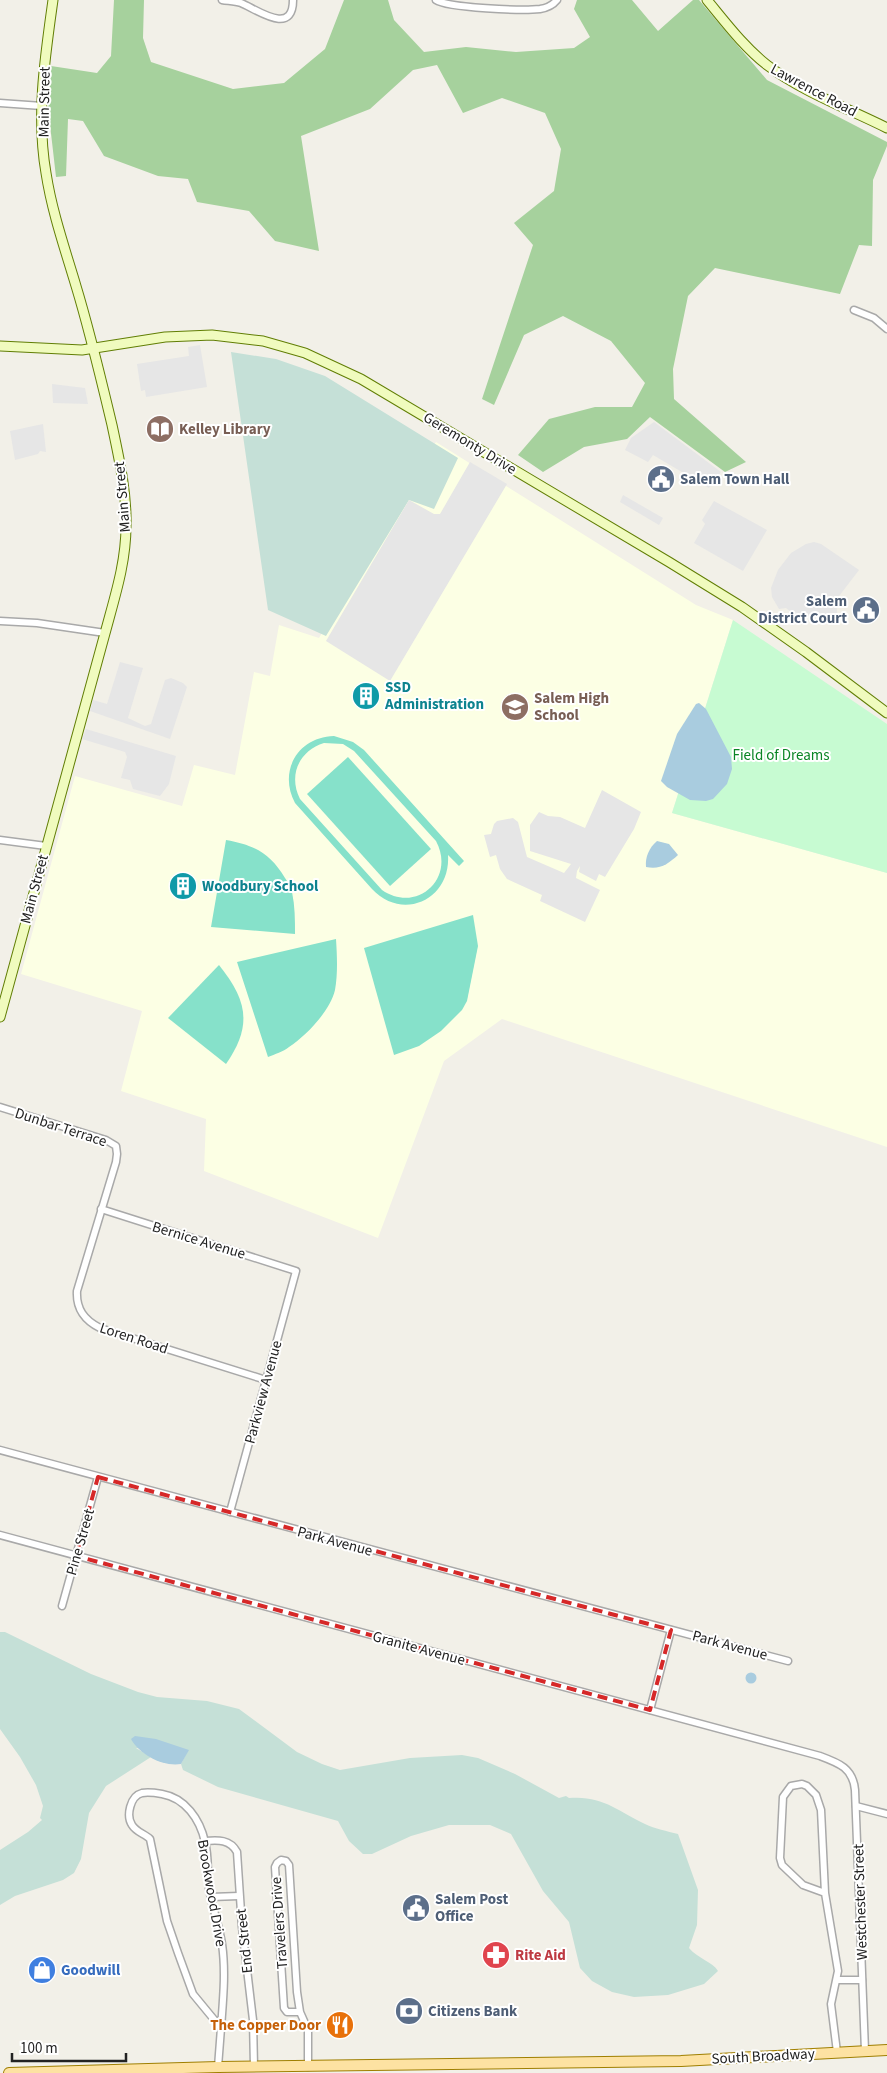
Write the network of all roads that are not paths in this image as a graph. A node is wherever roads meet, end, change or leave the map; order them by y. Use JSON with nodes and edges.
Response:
{"nodes":[{"id":1,"x":53,"y":0,"type":"edge"},
{"id":2,"x":222,"y":0,"type":"edge"},
{"id":3,"x":292,"y":0,"type":"edge"},
{"id":4,"x":436,"y":0,"type":"edge"},
{"id":5,"x":558,"y":0,"type":"edge"},
{"id":6,"x":707,"y":0,"type":"edge"},
{"id":7,"x":241,"y":1,"type":"edge"},
{"id":8,"x":0,"y":103,"type":"edge"},
{"id":9,"x":42,"y":106,"type":"junction"},
{"id":10,"x":887,"y":128,"type":"edge"},
{"id":11,"x":854,"y":310,"type":"dead end"},
{"id":12,"x":887,"y":329,"type":"edge"},
{"id":13,"x":0,"y":346,"type":"edge"},
{"id":14,"x":94,"y":348,"type":"junction"},
{"id":15,"x":0,"y":621,"type":"edge"},
{"id":16,"x":105,"y":633,"type":"junction"},
{"id":17,"x":887,"y":713,"type":"edge"},
{"id":18,"x":0,"y":840,"type":"edge"},
{"id":19,"x":46,"y":846,"type":"junction"},
{"id":20,"x":0,"y":1017,"type":"edge"},
{"id":21,"x":0,"y":1107,"type":"edge"},
{"id":22,"x":101,"y":1209,"type":"junction"},
{"id":23,"x":296,"y":1271,"type":"joint"},
{"id":24,"x":266,"y":1380,"type":"junction"},
{"id":25,"x":0,"y":1450,"type":"edge"},
{"id":26,"x":98,"y":1478,"type":"junction"},
{"id":27,"x":230,"y":1512,"type":"junction"},
{"id":28,"x":0,"y":1536,"type":"edge"},
{"id":29,"x":76,"y":1556,"type":"junction"},
{"id":30,"x":62,"y":1606,"type":"dead end"},
{"id":31,"x":671,"y":1630,"type":"junction"},
{"id":32,"x":788,"y":1661,"type":"dead end"},
{"id":33,"x":650,"y":1710,"type":"junction"},
{"id":34,"x":837,"y":1762,"type":"joint"},
{"id":35,"x":856,"y":1806,"type":"junction"},
{"id":36,"x":887,"y":1814,"type":"edge"},
{"id":37,"x":205,"y":1841,"type":"junction"},
{"id":38,"x":825,"y":1893,"type":"junction"},
{"id":39,"x":240,"y":1896,"type":"junction"},
{"id":40,"x":211,"y":1897,"type":"junction"},
{"id":41,"x":838,"y":1980,"type":"junction"},
{"id":42,"x":862,"y":1980,"type":"junction"},
{"id":43,"x":300,"y":2012,"type":"junction"},
{"id":44,"x":221,"y":2028,"type":"junction"},
{"id":45,"x":887,"y":2050,"type":"edge"},
{"id":46,"x":865,"y":2051,"type":"junction"},
{"id":47,"x":837,"y":2052,"type":"junction"},
{"id":48,"x":218,"y":2067,"type":"junction"},
{"id":49,"x":254,"y":2067,"type":"junction"},
{"id":50,"x":308,"y":2067,"type":"junction"},
{"id":51,"x":449,"y":2068,"type":"edge"},
{"id":52,"x":460,"y":2068,"type":"edge"},
{"id":53,"x":9,"y":2073,"type":"edge"}],
"edges":[{"from":1,"to":9,"type":"street","name":"Main Street"},
{"from":2,"to":7,"type":"street"},
{"from":3,"to":7,"type":"street"},
{"from":4,"to":5,"type":"street"},
{"from":6,"to":10,"type":"street","name":"Lawrence Road"},
{"from":8,"to":9,"type":"street"},
{"from":9,"to":14,"type":"street","name":"Main Street"},
{"from":11,"to":12,"type":"street"},
{"from":13,"to":14,"type":"street","name":"Geremonty Drive"},
{"from":14,"to":16,"type":"street","name":"Main Street"},
{"from":14,"to":17,"type":"street","name":"Geremonty Drive"},
{"from":15,"to":16,"type":"street"},
{"from":16,"to":19,"type":"street","name":"Main Street"},
{"from":18,"to":19,"type":"street"},
{"from":19,"to":20,"type":"street","name":"Main Street"},
{"from":21,"to":22,"type":"street","name":"Dunbar Terrace"},
{"from":22,"to":23,"type":"street","name":"Bernice Avenue"},
{"from":22,"to":24,"type":"street","name":"Loren Road"},
{"from":23,"to":24,"type":"street","name":"Parkview Avenue"},
{"from":24,"to":27,"type":"street","name":"Parkview Avenue"},
{"from":25,"to":26,"type":"street","name":"Park Avenue"},
{"from":26,"to":27,"type":"street","name":"Park Avenue"},
{"from":26,"to":29,"type":"street","name":"Pine Street"},
{"from":27,"to":31,"type":"street","name":"Park Avenue"},
{"from":28,"to":29,"type":"street","name":"Granite Avenue"},
{"from":29,"to":30,"type":"street","name":"Pine Street"},
{"from":29,"to":33,"type":"street","name":"Granite Avenue"},
{"from":31,"to":32,"type":"street","name":"Park Avenue"},
{"from":31,"to":33,"type":"street","name":"Park Avenue"},
{"from":33,"to":34,"type":"street","name":"Granite Avenue"},
{"from":34,"to":35,"type":"street","name":"Westchester Street"},
{"from":35,"to":36,"type":"street"},
{"from":35,"to":42,"type":"street","name":"Westchester Street"},
{"from":37,"to":39,"type":"street","name":"End Street"},
{"from":37,"to":40,"type":"street","name":"Brookwood Drive"},
{"from":37,"to":44,"type":"street","name":"Brookwood Drive"},
{"from":38,"to":38,"type":"street"},
{"from":38,"to":41,"type":"street"},
{"from":39,"to":40,"type":"street"},
{"from":39,"to":49,"type":"street","name":"End Street"},
{"from":40,"to":44,"type":"street","name":"Brookwood Drive"},
{"from":41,"to":42,"type":"street"},
{"from":41,"to":47,"type":"street"},
{"from":42,"to":46,"type":"street","name":"Westchester Street"},
{"from":43,"to":43,"type":"street","name":"Travelers Drive"},
{"from":43,"to":50,"type":"street","name":"Travelers Drive"},
{"from":44,"to":48,"type":"street","name":"Brookwood Drive"},
{"from":45,"to":46,"type":"main road","name":"South Broadway"},
{"from":46,"to":47,"type":"main road","name":"South Broadway"},
{"from":47,"to":52,"type":"main road","name":"South Broadway"},
{"from":48,"to":49,"type":"main road","name":"South Broadway"},
{"from":48,"to":53,"type":"main road","name":"South Broadway"},
{"from":49,"to":50,"type":"main road","name":"South Broadway"},
{"from":50,"to":51,"type":"main road","name":"South Broadway"},
{"from":51,"to":52,"type":"main road","name":"South Broadway"}]}
